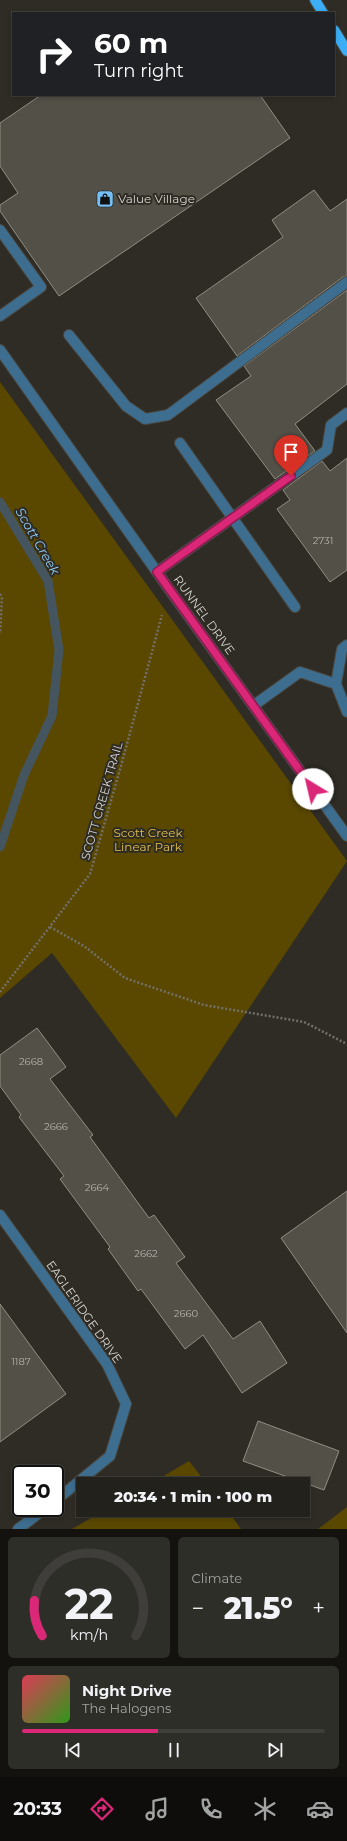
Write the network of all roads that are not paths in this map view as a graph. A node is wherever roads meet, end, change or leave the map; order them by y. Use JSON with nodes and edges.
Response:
{"nodes":[{"id":1,"x":315,"y":0,"type":"edge"},
{"id":2,"x":322,"y":12,"type":"edge"},
{"id":3,"x":335,"y":32,"type":"edge"},
{"id":4,"x":347,"y":51,"type":"edge"},
{"id":5,"x":0,"y":230,"type":"edge"},
{"id":6,"x":347,"y":282,"type":"edge"},
{"id":7,"x":0,"y":316,"type":"edge"},
{"id":8,"x":69,"y":335,"type":"dead end"},
{"id":9,"x":0,"y":350,"type":"edge"},
{"id":10,"x":347,"y":413,"type":"edge"},
{"id":11,"x":180,"y":443,"type":"dead end"},
{"id":12,"x":232,"y":518,"type":"junction"},
{"id":13,"x":157,"y":572,"type":"junction"},
{"id":14,"x":295,"y":607,"type":"dead end"},
{"id":15,"x":347,"y":645,"type":"edge"},
{"id":16,"x":340,"y":688,"type":"edge"},
{"id":17,"x":253,"y":706,"type":"junction"},
{"id":18,"x":347,"y":712,"type":"edge"},
{"id":19,"x":347,"y":836,"type":"edge"},
{"id":20,"x":0,"y":1215,"type":"edge"},
{"id":21,"x":64,"y":1494,"type":"edge"},
{"id":22,"x":34,"y":1517,"type":"edge"},
{"id":23,"x":18,"y":1529,"type":"edge"}],
"edges":[{"from":1,"to":2,"type":"main road"},
{"from":3,"to":4,"type":"main road"},
{"from":5,"to":7,"type":"street"},
{"from":6,"to":8,"type":"street"},
{"from":9,"to":13,"type":"street","name":"RUNNEL DRIVE"},
{"from":10,"to":12,"type":"street"},
{"from":11,"to":12,"type":"street"},
{"from":12,"to":13,"type":"street"},
{"from":12,"to":14,"type":"street"},
{"from":13,"to":17,"type":"street","name":"RUNNEL DRIVE"},
{"from":15,"to":16,"type":"street"},
{"from":16,"to":17,"type":"street"},
{"from":16,"to":18,"type":"street"},
{"from":17,"to":19,"type":"street","name":"RUNNEL DRIVE"},
{"from":20,"to":21,"type":"street","name":"EAGLERIDGE DRIVE"},
{"from":22,"to":23,"type":"street"}]}
